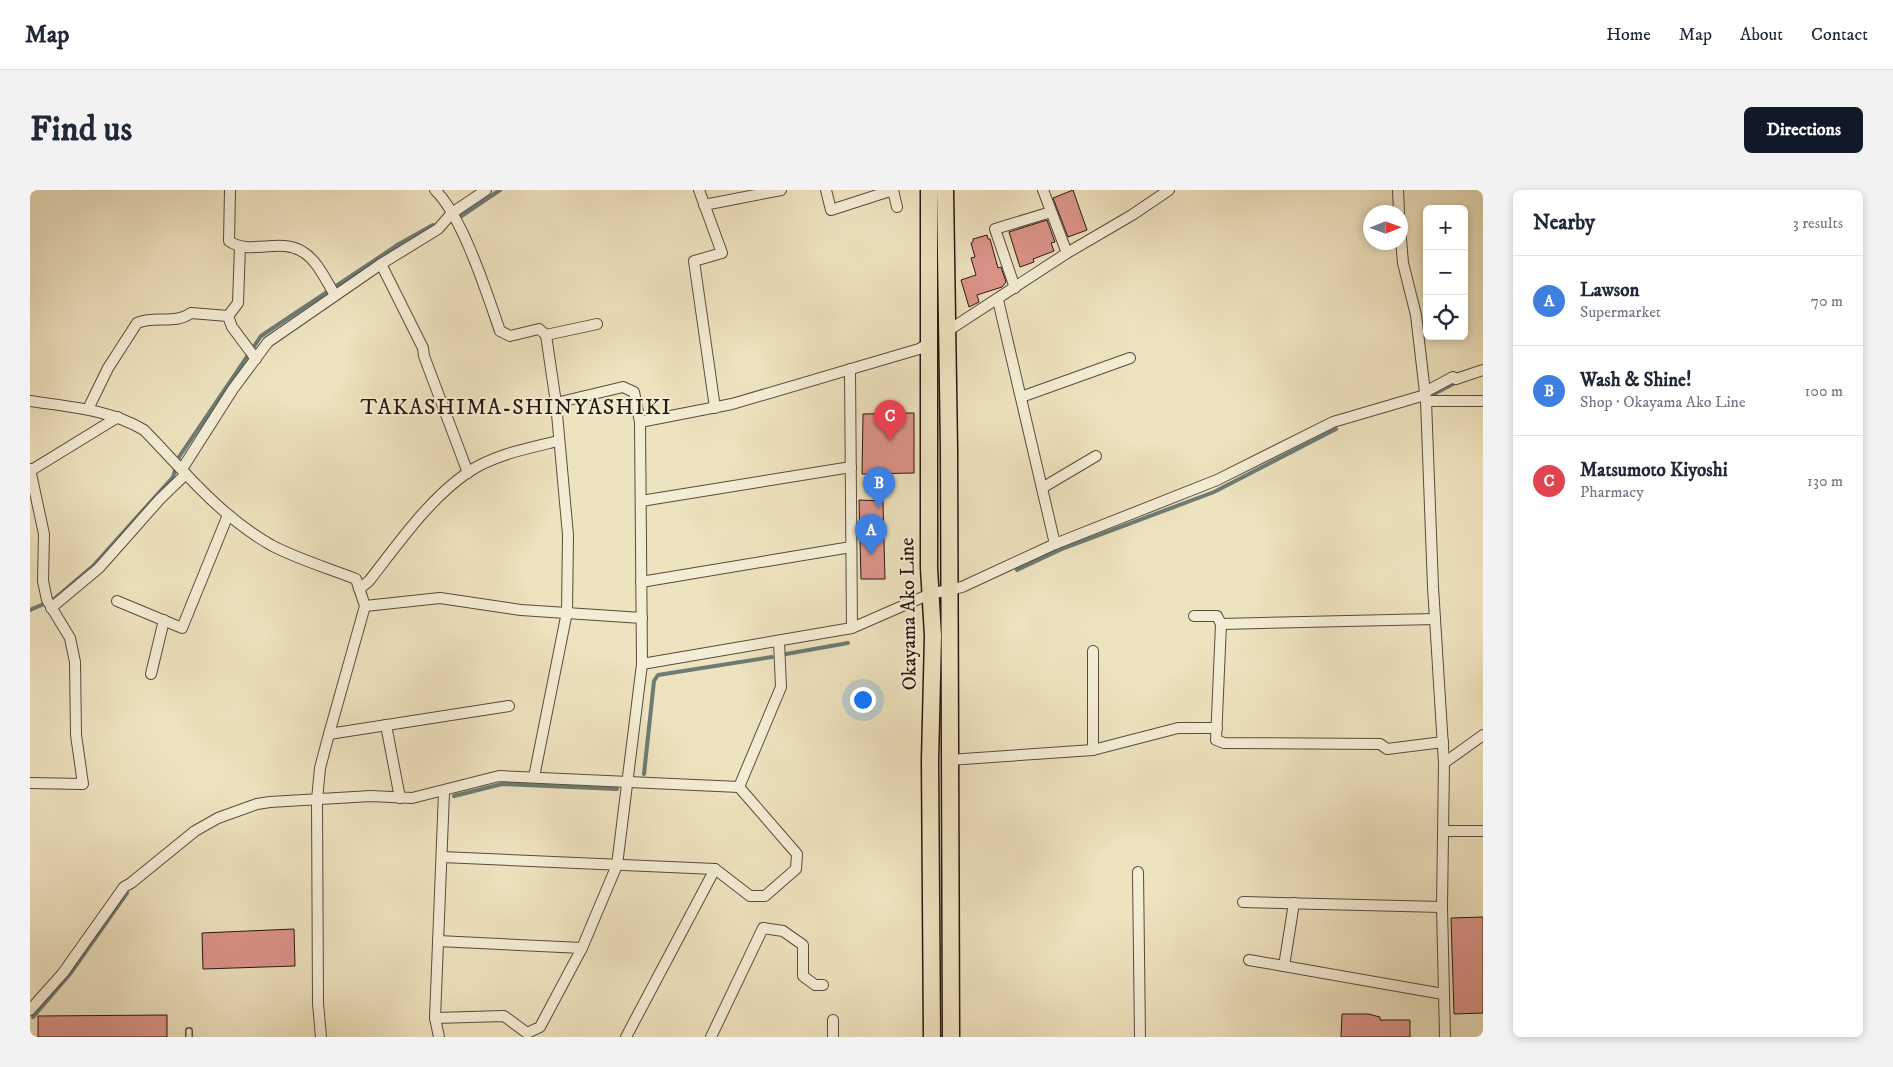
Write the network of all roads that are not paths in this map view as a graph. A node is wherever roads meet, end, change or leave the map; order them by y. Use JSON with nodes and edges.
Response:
{"nodes":[{"id":1,"x":230,"y":190,"type":"edge"},
{"id":2,"x":435,"y":190,"type":"edge"},
{"id":3,"x":486,"y":190,"type":"edge"},
{"id":4,"x":698,"y":190,"type":"edge"},
{"id":5,"x":781,"y":190,"type":"edge"},
{"id":6,"x":826,"y":190,"type":"edge"},
{"id":7,"x":929,"y":190,"type":"edge"},
{"id":8,"x":945,"y":190,"type":"edge"},
{"id":9,"x":1043,"y":190,"type":"edge"},
{"id":10,"x":1169,"y":190,"type":"edge"},
{"id":11,"x":1398,"y":190,"type":"edge"},
{"id":12,"x":704,"y":205,"type":"junction"},
{"id":13,"x":1399,"y":205,"type":"edge"},
{"id":14,"x":897,"y":206,"type":"dead end"},
{"id":15,"x":452,"y":212,"type":"junction"},
{"id":16,"x":1051,"y":212,"type":"junction"},
{"id":17,"x":240,"y":247,"type":"junction"},
{"id":18,"x":1402,"y":250,"type":"edge"},
{"id":19,"x":1067,"y":253,"type":"junction"},
{"id":20,"x":381,"y":264,"type":"junction"},
{"id":21,"x":1015,"y":288,"type":"junction"},
{"id":22,"x":333,"y":291,"type":"junction"},
{"id":23,"x":998,"y":300,"type":"junction"},
{"id":24,"x":228,"y":316,"type":"junction"},
{"id":25,"x":597,"y":324,"type":"dead end"},
{"id":26,"x":946,"y":332,"type":"junction"},
{"id":27,"x":546,"y":335,"type":"junction"},
{"id":28,"x":931,"y":342,"type":"junction"},
{"id":29,"x":253,"y":354,"type":"junction"},
{"id":30,"x":1130,"y":358,"type":"dead end"},
{"id":31,"x":850,"y":369,"type":"junction"},
{"id":32,"x":1483,"y":370,"type":"edge"},
{"id":33,"x":1425,"y":396,"type":"junction"},
{"id":34,"x":1021,"y":397,"type":"junction"},
{"id":35,"x":30,"y":401,"type":"edge"},
{"id":36,"x":1483,"y":401,"type":"edge"},
{"id":37,"x":556,"y":403,"type":"junction"},
{"id":38,"x":715,"y":408,"type":"junction"},
{"id":39,"x":88,"y":409,"type":"junction"},
{"id":40,"x":118,"y":417,"type":"junction"},
{"id":41,"x":640,"y":422,"type":"junction"},
{"id":42,"x":558,"y":441,"type":"junction"},
{"id":43,"x":1096,"y":456,"type":"dead end"},
{"id":44,"x":851,"y":467,"type":"junction"},
{"id":45,"x":181,"y":468,"type":"junction"},
{"id":46,"x":30,"y":470,"type":"edge"},
{"id":47,"x":468,"y":473,"type":"junction"},
{"id":48,"x":1042,"y":488,"type":"junction"},
{"id":49,"x":641,"y":501,"type":"junction"},
{"id":50,"x":228,"y":516,"type":"junction"},
{"id":51,"x":1055,"y":544,"type":"junction"},
{"id":52,"x":851,"y":547,"type":"junction"},
{"id":53,"x":642,"y":582,"type":"junction"},
{"id":54,"x":359,"y":588,"type":"junction"},
{"id":55,"x":948,"y":591,"type":"junction"},
{"id":56,"x":930,"y":594,"type":"junction"},
{"id":57,"x":117,"y":601,"type":"dead end"},
{"id":58,"x":49,"y":604,"type":"junction"},
{"id":59,"x":365,"y":606,"type":"junction"},
{"id":60,"x":566,"y":612,"type":"junction"},
{"id":61,"x":1194,"y":616,"type":"dead end"},
{"id":62,"x":642,"y":618,"type":"junction"},
{"id":63,"x":1435,"y":619,"type":"junction"},
{"id":64,"x":164,"y":620,"type":"junction"},
{"id":65,"x":1221,"y":624,"type":"junction"},
{"id":66,"x":852,"y":628,"type":"junction"},
{"id":67,"x":779,"y":642,"type":"junction"},
{"id":68,"x":1093,"y":652,"type":"dead end"},
{"id":69,"x":642,"y":664,"type":"junction"},
{"id":70,"x":151,"y":674,"type":"dead end"},
{"id":71,"x":510,"y":706,"type":"dead end"},
{"id":72,"x":386,"y":725,"type":"junction"},
{"id":73,"x":1217,"y":728,"type":"junction"},
{"id":74,"x":328,"y":734,"type":"junction"},
{"id":75,"x":1483,"y":735,"type":"edge"},
{"id":76,"x":1442,"y":742,"type":"junction"},
{"id":77,"x":1093,"y":750,"type":"junction"},
{"id":78,"x":949,"y":760,"type":"junction"},
{"id":79,"x":1444,"y":763,"type":"junction"},
{"id":80,"x":534,"y":777,"type":"junction"},
{"id":81,"x":629,"y":782,"type":"junction"},
{"id":82,"x":30,"y":783,"type":"edge"},
{"id":83,"x":739,"y":787,"type":"junction"},
{"id":84,"x":444,"y":792,"type":"junction"},
{"id":85,"x":400,"y":798,"type":"junction"},
{"id":86,"x":317,"y":800,"type":"junction"},
{"id":87,"x":1444,"y":831,"type":"junction"},
{"id":88,"x":1483,"y":832,"type":"edge"},
{"id":89,"x":442,"y":857,"type":"junction"},
{"id":90,"x":617,"y":865,"type":"junction"},
{"id":91,"x":715,"y":869,"type":"junction"},
{"id":92,"x":1138,"y":872,"type":"dead end"},
{"id":93,"x":1243,"y":902,"type":"dead end"},
{"id":94,"x":1294,"y":903,"type":"junction"},
{"id":95,"x":1442,"y":907,"type":"junction"},
{"id":96,"x":438,"y":941,"type":"junction"},
{"id":97,"x":582,"y":948,"type":"junction"},
{"id":98,"x":1249,"y":960,"type":"dead end"},
{"id":99,"x":1284,"y":966,"type":"junction"},
{"id":100,"x":823,"y":985,"type":"dead end"},
{"id":101,"x":1443,"y":994,"type":"junction"},
{"id":102,"x":30,"y":1010,"type":"edge"},
{"id":103,"x":435,"y":1018,"type":"junction"},
{"id":104,"x":833,"y":1020,"type":"dead end"},
{"id":105,"x":189,"y":1031,"type":"dead end"},
{"id":106,"x":189,"y":1037,"type":"edge"},
{"id":107,"x":321,"y":1037,"type":"edge"},
{"id":108,"x":438,"y":1037,"type":"edge"},
{"id":109,"x":626,"y":1037,"type":"edge"},
{"id":110,"x":711,"y":1037,"type":"edge"},
{"id":111,"x":833,"y":1037,"type":"edge"},
{"id":112,"x":932,"y":1037,"type":"edge"},
{"id":113,"x":951,"y":1037,"type":"edge"},
{"id":114,"x":1140,"y":1037,"type":"edge"},
{"id":115,"x":1445,"y":1037,"type":"edge"}],
"edges":[{"from":1,"to":17,"type":"street"},
{"from":2,"to":15,"type":"street"},
{"from":3,"to":15,"type":"street"},
{"from":4,"to":12,"type":"street"},
{"from":5,"to":12,"type":"street"},
{"from":6,"to":14,"type":"street"},
{"from":7,"to":28,"type":"main road","name":"Okayama Ako Line"},
{"from":8,"to":26,"type":"main road","name":"Okayama Ako Line"},
{"from":9,"to":16,"type":"street"},
{"from":10,"to":19,"type":"street"},
{"from":11,"to":13,"type":"street"},
{"from":12,"to":38,"type":"street"},
{"from":15,"to":20,"type":"street"},
{"from":15,"to":27,"type":"street"},
{"from":16,"to":19,"type":"street"},
{"from":16,"to":21,"type":"street"},
{"from":17,"to":22,"type":"street"},
{"from":17,"to":24,"type":"street"},
{"from":18,"to":33,"type":"street"},
{"from":19,"to":21,"type":"street"},
{"from":20,"to":22,"type":"street"},
{"from":20,"to":47,"type":"street"},
{"from":21,"to":23,"type":"street"},
{"from":22,"to":29,"type":"street"},
{"from":23,"to":26,"type":"street"},
{"from":23,"to":34,"type":"street"},
{"from":24,"to":29,"type":"street"},
{"from":24,"to":39,"type":"street"},
{"from":25,"to":27,"type":"street"},
{"from":26,"to":55,"type":"main road","name":"Okayama Ako Line"},
{"from":27,"to":37,"type":"street"},
{"from":28,"to":31,"type":"street"},
{"from":28,"to":56,"type":"main road","name":"Okayama Ako Line"},
{"from":29,"to":45,"type":"street"},
{"from":30,"to":34,"type":"street"},
{"from":31,"to":38,"type":"street"},
{"from":31,"to":44,"type":"street"},
{"from":32,"to":33,"type":"street"},
{"from":33,"to":36,"type":"street"},
{"from":33,"to":51,"type":"street"},
{"from":33,"to":63,"type":"street"},
{"from":34,"to":48,"type":"street"},
{"from":35,"to":39,"type":"street"},
{"from":37,"to":41,"type":"street"},
{"from":37,"to":42,"type":"street"},
{"from":38,"to":41,"type":"street"},
{"from":39,"to":40,"type":"street"},
{"from":40,"to":45,"type":"street"},
{"from":40,"to":46,"type":"street"},
{"from":41,"to":49,"type":"street"},
{"from":42,"to":47,"type":"street"},
{"from":42,"to":60,"type":"street"},
{"from":43,"to":48,"type":"street"},
{"from":44,"to":49,"type":"street"},
{"from":44,"to":52,"type":"street"},
{"from":45,"to":50,"type":"street"},
{"from":45,"to":58,"type":"street"},
{"from":46,"to":58,"type":"street"},
{"from":47,"to":54,"type":"street"},
{"from":48,"to":51,"type":"street"},
{"from":49,"to":53,"type":"street"},
{"from":50,"to":54,"type":"street"},
{"from":50,"to":64,"type":"street"},
{"from":51,"to":55,"type":"street"},
{"from":52,"to":53,"type":"street"},
{"from":52,"to":66,"type":"street"},
{"from":53,"to":62,"type":"street"},
{"from":54,"to":59,"type":"street"},
{"from":55,"to":56,"type":"street"},
{"from":55,"to":78,"type":"main road","name":"Okayama Ako Line"},
{"from":56,"to":66,"type":"street"},
{"from":56,"to":112,"type":"main road","name":"Okayama Ako Line"},
{"from":57,"to":64,"type":"street"},
{"from":58,"to":82,"type":"street"},
{"from":59,"to":60,"type":"street"},
{"from":59,"to":74,"type":"street"},
{"from":60,"to":62,"type":"street"},
{"from":60,"to":80,"type":"street"},
{"from":61,"to":65,"type":"street"},
{"from":62,"to":69,"type":"street"},
{"from":63,"to":65,"type":"street"},
{"from":63,"to":76,"type":"street"},
{"from":64,"to":70,"type":"street"},
{"from":65,"to":73,"type":"street"},
{"from":66,"to":67,"type":"street"},
{"from":67,"to":69,"type":"street"},
{"from":67,"to":83,"type":"street"},
{"from":68,"to":77,"type":"street"},
{"from":69,"to":81,"type":"street"},
{"from":71,"to":72,"type":"street"},
{"from":72,"to":74,"type":"street"},
{"from":72,"to":85,"type":"street"},
{"from":73,"to":76,"type":"street"},
{"from":73,"to":77,"type":"street"},
{"from":74,"to":86,"type":"street"},
{"from":75,"to":79,"type":"street"},
{"from":76,"to":79,"type":"street"},
{"from":77,"to":78,"type":"street"},
{"from":78,"to":113,"type":"main road","name":"Okayama Ako Line"},
{"from":79,"to":87,"type":"street"},
{"from":80,"to":81,"type":"street"},
{"from":80,"to":84,"type":"street"},
{"from":81,"to":83,"type":"street"},
{"from":81,"to":90,"type":"street"},
{"from":83,"to":91,"type":"street"},
{"from":84,"to":85,"type":"street"},
{"from":84,"to":89,"type":"street"},
{"from":85,"to":86,"type":"street"},
{"from":86,"to":102,"type":"street"},
{"from":86,"to":107,"type":"street"},
{"from":87,"to":88,"type":"street"},
{"from":87,"to":95,"type":"street"},
{"from":89,"to":90,"type":"street"},
{"from":89,"to":96,"type":"street"},
{"from":90,"to":91,"type":"street"},
{"from":90,"to":97,"type":"street"},
{"from":91,"to":109,"type":"street"},
{"from":92,"to":114,"type":"street"},
{"from":93,"to":94,"type":"street"},
{"from":94,"to":95,"type":"street"},
{"from":94,"to":99,"type":"street"},
{"from":95,"to":101,"type":"street"},
{"from":96,"to":97,"type":"street"},
{"from":96,"to":103,"type":"street"},
{"from":97,"to":103,"type":"street"},
{"from":98,"to":99,"type":"street"},
{"from":99,"to":101,"type":"street"},
{"from":100,"to":110,"type":"street"},
{"from":101,"to":115,"type":"street"},
{"from":103,"to":108,"type":"street"},
{"from":104,"to":111,"type":"street"},
{"from":105,"to":106,"type":"lane"}]}
